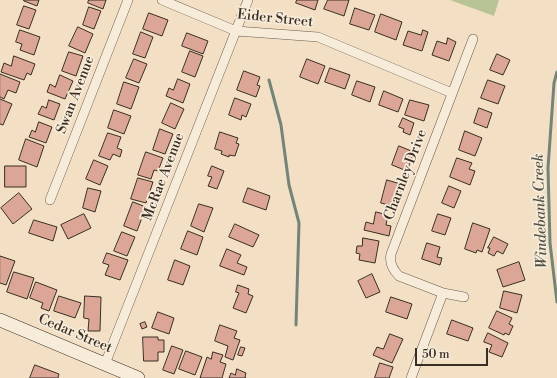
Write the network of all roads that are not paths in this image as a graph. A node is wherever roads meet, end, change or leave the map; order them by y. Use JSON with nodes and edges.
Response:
{"nodes":[{"id":1,"x":128,"y":0,"type":"edge"},
{"id":2,"x":162,"y":0,"type":"edge"},
{"id":3,"x":248,"y":0,"type":"edge"},
{"id":4,"x":236,"y":31,"type":"junction"},
{"id":5,"x":473,"y":39,"type":"dead end"},
{"id":6,"x":452,"y":93,"type":"junction"},
{"id":7,"x":50,"y":200,"type":"dead end"},
{"id":8,"x":443,"y":293,"type":"junction"},
{"id":9,"x":464,"y":296,"type":"dead end"},
{"id":10,"x":0,"y":320,"type":"edge"},
{"id":11,"x":106,"y":364,"type":"junction"},
{"id":12,"x":138,"y":378,"type":"edge"},
{"id":13,"x":411,"y":378,"type":"edge"}],
"edges":[{"from":1,"to":7,"type":"street","name":"Swan Avenue"},
{"from":2,"to":4,"type":"street","name":"Eider Street"},
{"from":3,"to":4,"type":"street","name":"McRae Avenue"},
{"from":4,"to":6,"type":"street","name":"Eider Street"},
{"from":4,"to":11,"type":"street","name":"McRae Avenue"},
{"from":5,"to":6,"type":"street","name":"Charnley Drive"},
{"from":6,"to":8,"type":"street","name":"Charnley Drive"},
{"from":8,"to":9,"type":"street","name":"Charnley Drive"},
{"from":8,"to":13,"type":"street"},
{"from":10,"to":11,"type":"main road","name":"Cedar Street"},
{"from":11,"to":12,"type":"main road","name":"Cedar Street"}]}
